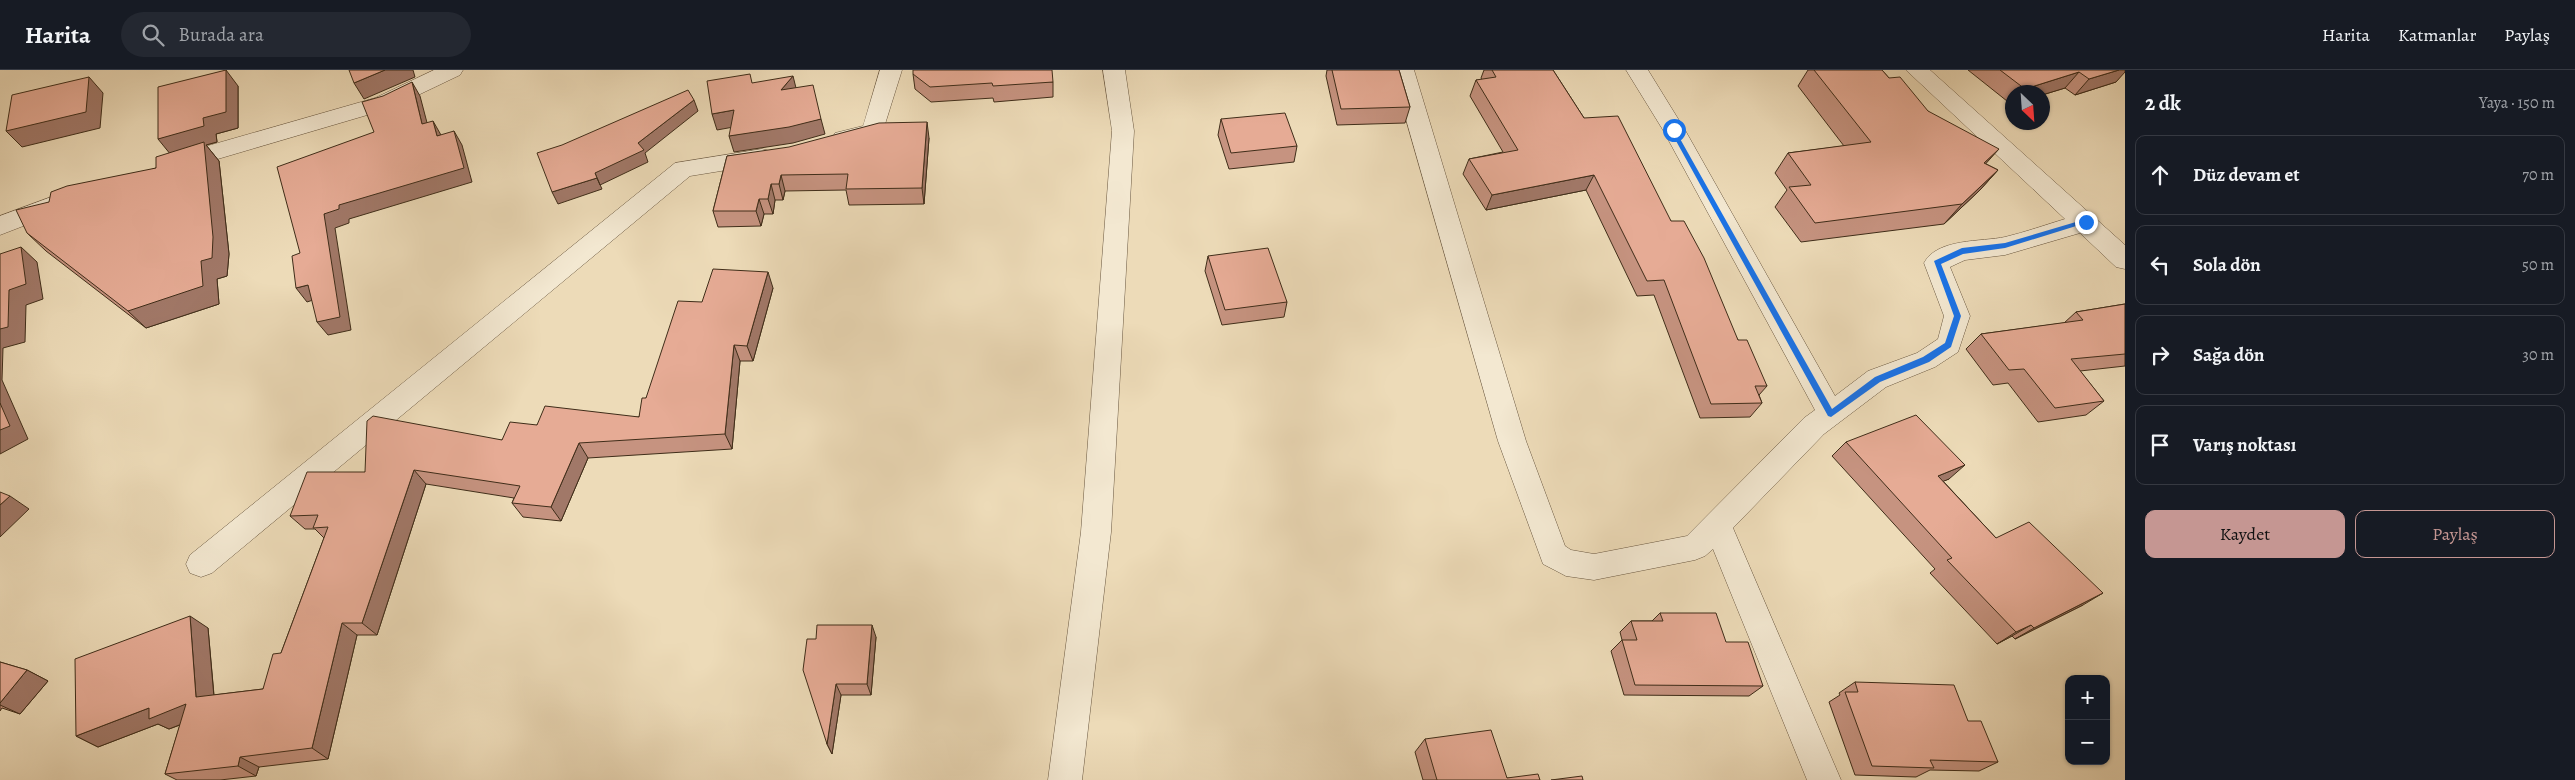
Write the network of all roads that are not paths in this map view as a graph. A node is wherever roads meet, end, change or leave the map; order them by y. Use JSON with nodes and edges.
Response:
{"nodes":[{"id":1,"x":452,"y":70,"type":"edge"},
{"id":2,"x":891,"y":70,"type":"edge"},
{"id":3,"x":1114,"y":70,"type":"edge"},
{"id":4,"x":1404,"y":70,"type":"edge"},
{"id":5,"x":1637,"y":70,"type":"edge"},
{"id":6,"x":1917,"y":70,"type":"edge"},
{"id":7,"x":820,"y":146,"type":"edge"},
{"id":8,"x":784,"y":154,"type":"edge"},
{"id":9,"x":156,"y":169,"type":"edge"},
{"id":10,"x":73,"y":198,"type":"edge"},
{"id":11,"x":2086,"y":222,"type":"junction"},
{"id":12,"x":0,"y":226,"type":"edge"},
{"id":13,"x":2125,"y":260,"type":"edge"},
{"id":14,"x":1831,"y":414,"type":"junction"},
{"id":15,"x":1717,"y":524,"type":"junction"},
{"id":16,"x":200,"y":564,"type":"dead end"},
{"id":17,"x":1065,"y":780,"type":"edge"},
{"id":18,"x":1824,"y":780,"type":"edge"}],
"edges":[{"from":1,"to":9,"type":"street"},
{"from":2,"to":7,"type":"street"},
{"from":3,"to":17,"type":"street"},
{"from":4,"to":15,"type":"street"},
{"from":5,"to":14,"type":"street"},
{"from":6,"to":11,"type":"street"},
{"from":8,"to":16,"type":"street"},
{"from":10,"to":12,"type":"street"},
{"from":11,"to":13,"type":"street"},
{"from":11,"to":14,"type":"street"},
{"from":14,"to":15,"type":"street"},
{"from":15,"to":18,"type":"street"}]}
